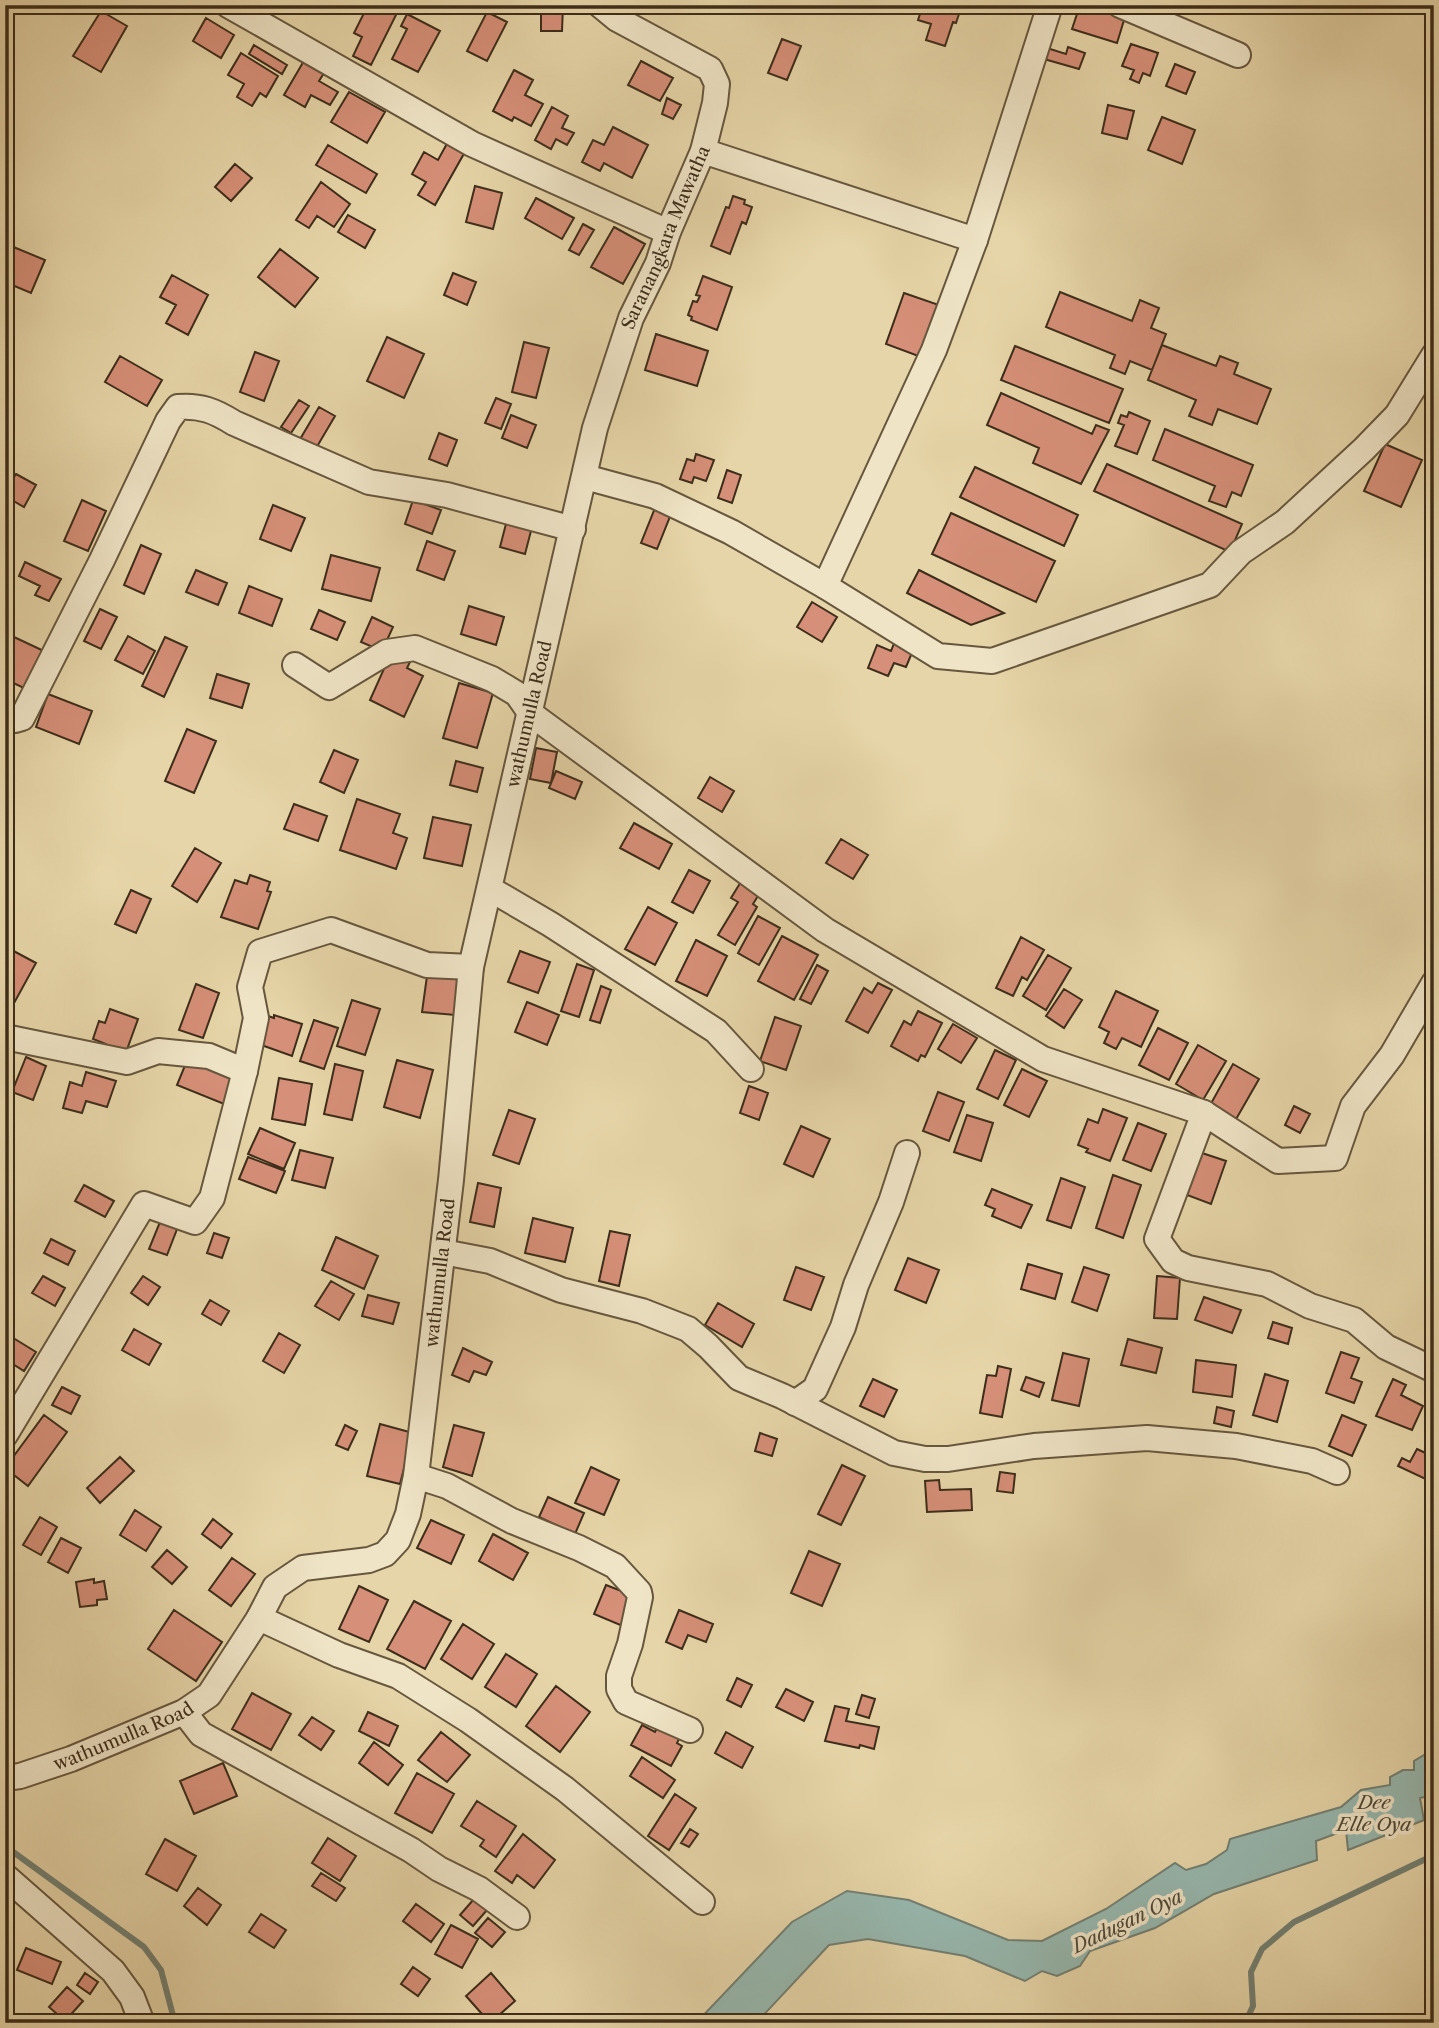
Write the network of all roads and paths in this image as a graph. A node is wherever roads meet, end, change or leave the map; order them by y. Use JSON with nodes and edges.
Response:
{"nodes":[{"id":1,"x":228,"y":5,"type":"edge"},
{"id":2,"x":600,"y":5,"type":"edge"},
{"id":3,"x":1050,"y":5,"type":"edge"},
{"id":4,"x":1120,"y":5,"type":"edge"},
{"id":5,"x":1238,"y":55,"type":"dead end"},
{"id":6,"x":703,"y":151,"type":"junction"},
{"id":7,"x":668,"y":232,"type":"junction"},
{"id":8,"x":975,"y":240,"type":"junction"},
{"id":9,"x":1434,"y":355,"type":"edge"},
{"id":10,"x":585,"y":477,"type":"junction"},
{"id":11,"x":573,"y":529,"type":"junction"},
{"id":12,"x":825,"y":586,"type":"junction"},
{"id":13,"x":295,"y":665,"type":"dead end"},
{"id":14,"x":531,"y":714,"type":"junction"},
{"id":15,"x":5,"y":718,"type":"edge"},
{"id":16,"x":489,"y":889,"type":"junction"},
{"id":17,"x":471,"y":967,"type":"junction"},
{"id":18,"x":1434,"y":983,"type":"edge"},
{"id":19,"x":5,"y":1037,"type":"edge"},
{"id":20,"x":751,"y":1069,"type":"dead end"},
{"id":21,"x":245,"y":1071,"type":"junction"},
{"id":22,"x":1204,"y":1113,"type":"junction"},
{"id":23,"x":907,"y":1153,"type":"dead end"},
{"id":24,"x":443,"y":1252,"type":"junction"},
{"id":25,"x":1434,"y":1370,"type":"edge"},
{"id":26,"x":795,"y":1403,"type":"junction"},
{"id":27,"x":5,"y":1436,"type":"edge"},
{"id":28,"x":1337,"y":1472,"type":"dead end"},
{"id":29,"x":416,"y":1476,"type":"junction"},
{"id":30,"x":259,"y":1618,"type":"junction"},
{"id":31,"x":184,"y":1712,"type":"junction"},
{"id":32,"x":690,"y":1730,"type":"dead end"},
{"id":33,"x":5,"y":1778,"type":"edge"},
{"id":34,"x":5,"y":1876,"type":"edge"},
{"id":35,"x":702,"y":1902,"type":"dead end"},
{"id":36,"x":517,"y":1917,"type":"dead end"},
{"id":37,"x":142,"y":2023,"type":"edge"}],
"edges":[{"from":1,"to":7,"type":"street"},
{"from":2,"to":6,"type":"street","name":"Saranangkara Mawatha"},
{"from":3,"to":8,"type":"street"},
{"from":4,"to":5,"type":"street"},
{"from":6,"to":7,"type":"street","name":"Saranangkara Mawatha"},
{"from":6,"to":8,"type":"street"},
{"from":7,"to":10,"type":"street","name":"Saranangkara Mawatha"},
{"from":8,"to":12,"type":"street"},
{"from":9,"to":12,"type":"street"},
{"from":10,"to":11,"type":"street","name":"Saranangkara Mawatha"},
{"from":10,"to":12,"type":"street"},
{"from":11,"to":14,"type":"street","name":"wathumulla Road"},
{"from":11,"to":15,"type":"street"},
{"from":13,"to":14,"type":"street"},
{"from":14,"to":16,"type":"street","name":"wathumulla Road"},
{"from":14,"to":22,"type":"street"},
{"from":16,"to":17,"type":"street","name":"wathumulla Road"},
{"from":16,"to":20,"type":"street"},
{"from":17,"to":21,"type":"street"},
{"from":17,"to":24,"type":"street","name":"wathumulla Road"},
{"from":18,"to":22,"type":"street"},
{"from":19,"to":21,"type":"street"},
{"from":21,"to":27,"type":"street"},
{"from":22,"to":25,"type":"street"},
{"from":23,"to":26,"type":"street"},
{"from":24,"to":26,"type":"street"},
{"from":24,"to":29,"type":"street","name":"wathumulla Road"},
{"from":26,"to":28,"type":"street"},
{"from":29,"to":30,"type":"street","name":"wathumulla Road"},
{"from":29,"to":32,"type":"street"},
{"from":30,"to":31,"type":"street","name":"wathumulla Road"},
{"from":30,"to":35,"type":"street"},
{"from":31,"to":33,"type":"street","name":"wathumulla Road"},
{"from":31,"to":36,"type":"street"},
{"from":34,"to":37,"type":"street"}]}
